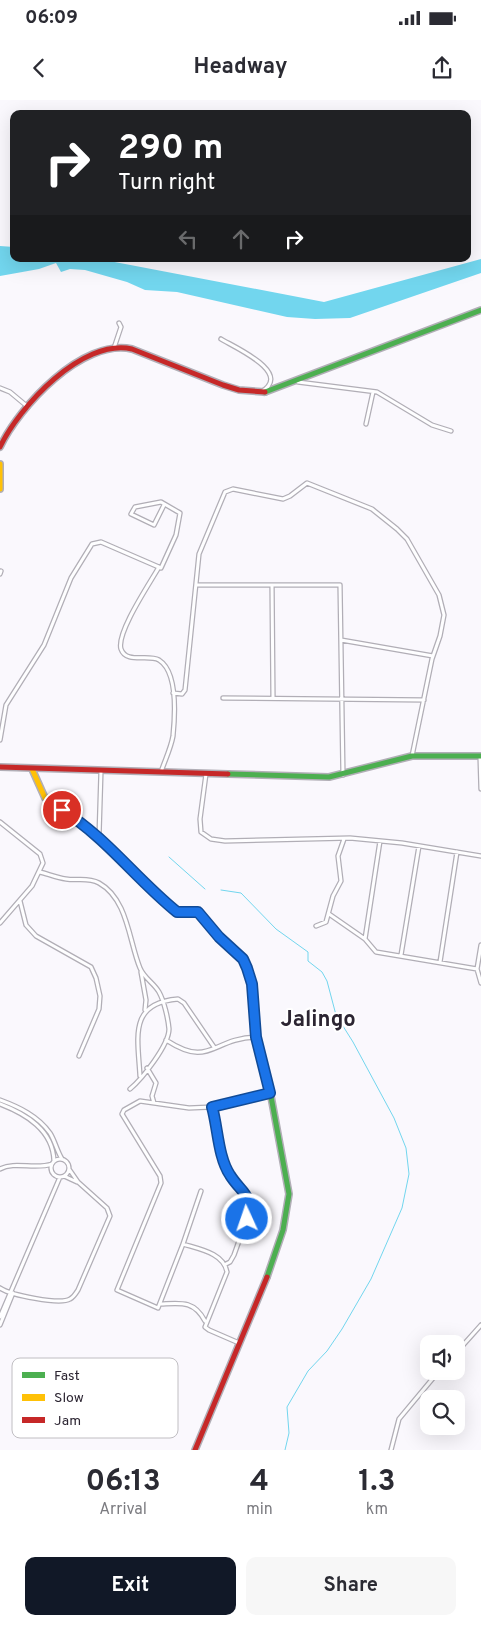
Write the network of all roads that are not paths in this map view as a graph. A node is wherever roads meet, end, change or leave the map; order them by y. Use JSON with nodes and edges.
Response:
{"nodes":[{"id":1,"x":481,"y":310,"type":"edge"},
{"id":2,"x":119,"y":323,"type":"dead end"},
{"id":3,"x":221,"y":339,"type":"dead end"},
{"id":4,"x":114,"y":348,"type":"junction"},
{"id":5,"x":297,"y":382,"type":"junction"},
{"id":6,"x":0,"y":388,"type":"edge"},
{"id":7,"x":373,"y":392,"type":"junction"},
{"id":8,"x":258,"y":393,"type":"junction"},
{"id":9,"x":29,"y":407,"type":"junction"},
{"id":10,"x":366,"y":424,"type":"dead end"},
{"id":11,"x":451,"y":431,"type":"dead end"},
{"id":12,"x":0,"y":447,"type":"edge"},
{"id":13,"x":0,"y":464,"type":"edge"},
{"id":14,"x":0,"y":489,"type":"edge"},
{"id":15,"x":164,"y":505,"type":"junction"},
{"id":16,"x":159,"y":567,"type":"junction"},
{"id":17,"x":197,"y":585,"type":"junction"},
{"id":18,"x":272,"y":585,"type":"junction"},
{"id":19,"x":341,"y":640,"type":"junction"},
{"id":20,"x":433,"y":656,"type":"junction"},
{"id":21,"x":173,"y":693,"type":"junction"},
{"id":22,"x":223,"y":698,"type":"dead end"},
{"id":23,"x":273,"y":698,"type":"junction"},
{"id":24,"x":342,"y":699,"type":"junction"},
{"id":25,"x":424,"y":700,"type":"junction"},
{"id":26,"x":0,"y":740,"type":"edge"},
{"id":27,"x":412,"y":756,"type":"junction"},
{"id":28,"x":481,"y":756,"type":"edge"},
{"id":29,"x":0,"y":767,"type":"edge"},
{"id":30,"x":32,"y":769,"type":"junction"},
{"id":31,"x":101,"y":771,"type":"junction"},
{"id":32,"x":161,"y":772,"type":"junction"},
{"id":33,"x":206,"y":774,"type":"junction"},
{"id":34,"x":344,"y":775,"type":"junction"},
{"id":35,"x":481,"y":789,"type":"edge"},
{"id":36,"x":0,"y":822,"type":"edge"},
{"id":37,"x":99,"y":836,"type":"junction"},
{"id":38,"x":344,"y":839,"type":"junction"},
{"id":39,"x":380,"y":841,"type":"junction"},
{"id":40,"x":420,"y":846,"type":"junction"},
{"id":41,"x":457,"y":852,"type":"junction"},
{"id":42,"x":481,"y":856,"type":"edge"},
{"id":43,"x":40,"y":872,"type":"junction"},
{"id":44,"x":20,"y":901,"type":"junction"},
{"id":45,"x":329,"y":914,"type":"junction"},
{"id":46,"x":0,"y":923,"type":"edge"},
{"id":47,"x":316,"y":926,"type":"dead end"},
{"id":48,"x":364,"y":940,"type":"junction"},
{"id":49,"x":481,"y":945,"type":"edge"},
{"id":50,"x":401,"y":955,"type":"junction"},
{"id":51,"x":440,"y":962,"type":"junction"},
{"id":52,"x":140,"y":969,"type":"junction"},
{"id":53,"x":477,"y":969,"type":"junction"},
{"id":54,"x":481,"y":983,"type":"edge"},
{"id":55,"x":162,"y":1001,"type":"junction"},
{"id":56,"x":145,"y":1010,"type":"junction"},
{"id":57,"x":256,"y":1037,"type":"junction"},
{"id":58,"x":166,"y":1040,"type":"junction"},
{"id":59,"x":214,"y":1047,"type":"junction"},
{"id":60,"x":79,"y":1056,"type":"dead end"},
{"id":61,"x":147,"y":1068,"type":"junction"},
{"id":62,"x":140,"y":1077,"type":"junction"},
{"id":63,"x":130,"y":1088,"type":"dead end"},
{"id":64,"x":270,"y":1093,"type":"junction"},
{"id":65,"x":0,"y":1100,"type":"edge"},
{"id":66,"x":154,"y":1103,"type":"junction"},
{"id":67,"x":0,"y":1104,"type":"edge"},
{"id":68,"x":212,"y":1107,"type":"junction"},
{"id":69,"x":62,"y":1159,"type":"junction"},
{"id":70,"x":53,"y":1162,"type":"junction"},
{"id":71,"x":43,"y":1167,"type":"junction"},
{"id":72,"x":0,"y":1169,"type":"edge"},
{"id":73,"x":69,"y":1169,"type":"junction"},
{"id":74,"x":52,"y":1172,"type":"junction"},
{"id":75,"x":62,"y":1177,"type":"junction"},
{"id":76,"x":78,"y":1182,"type":"junction"},
{"id":77,"x":201,"y":1191,"type":"dead end"},
{"id":78,"x":183,"y":1244,"type":"junction"},
{"id":79,"x":226,"y":1264,"type":"junction"},
{"id":80,"x":0,"y":1288,"type":"edge"},
{"id":81,"x":11,"y":1294,"type":"junction"},
{"id":82,"x":161,"y":1304,"type":"junction"},
{"id":83,"x":0,"y":1317,"type":"edge"},
{"id":84,"x":206,"y":1321,"type":"junction"},
{"id":85,"x":0,"y":1325,"type":"edge"},
{"id":86,"x":481,"y":1325,"type":"edge"},
{"id":87,"x":240,"y":1343,"type":"junction"},
{"id":88,"x":465,"y":1343,"type":"edge"},
{"id":89,"x":432,"y":1380,"type":"edge"},
{"id":90,"x":195,"y":1450,"type":"edge"},
{"id":91,"x":391,"y":1450,"type":"edge"}],
"edges":[{"from":1,"to":5,"type":"street"},
{"from":2,"to":4,"type":"street"},
{"from":3,"to":8,"type":"street"},
{"from":4,"to":8,"type":"street"},
{"from":4,"to":9,"type":"street"},
{"from":5,"to":7,"type":"street"},
{"from":5,"to":8,"type":"street"},
{"from":6,"to":9,"type":"street"},
{"from":7,"to":10,"type":"street"},
{"from":7,"to":11,"type":"street"},
{"from":9,"to":12,"type":"street"},
{"from":13,"to":14,"type":"street"},
{"from":15,"to":15,"type":"street"},
{"from":15,"to":16,"type":"street"},
{"from":16,"to":21,"type":"street"},
{"from":16,"to":26,"type":"street"},
{"from":17,"to":18,"type":"street"},
{"from":17,"to":20,"type":"street"},
{"from":17,"to":21,"type":"street"},
{"from":18,"to":19,"type":"street"},
{"from":18,"to":23,"type":"street"},
{"from":19,"to":20,"type":"street"},
{"from":19,"to":24,"type":"street"},
{"from":20,"to":25,"type":"street"},
{"from":21,"to":32,"type":"street"},
{"from":22,"to":23,"type":"street"},
{"from":23,"to":24,"type":"street"},
{"from":24,"to":25,"type":"street"},
{"from":24,"to":34,"type":"street"},
{"from":25,"to":27,"type":"street"},
{"from":27,"to":28,"type":"street"},
{"from":27,"to":34,"type":"street"},
{"from":28,"to":35,"type":"street"},
{"from":29,"to":30,"type":"street"},
{"from":30,"to":31,"type":"street"},
{"from":30,"to":37,"type":"street"},
{"from":31,"to":32,"type":"street"},
{"from":31,"to":37,"type":"street"},
{"from":32,"to":33,"type":"street"},
{"from":33,"to":34,"type":"street"},
{"from":33,"to":38,"type":"street"},
{"from":36,"to":43,"type":"street"},
{"from":37,"to":57,"type":"street"},
{"from":38,"to":39,"type":"street"},
{"from":38,"to":45,"type":"street"},
{"from":39,"to":40,"type":"street"},
{"from":39,"to":48,"type":"street"},
{"from":40,"to":41,"type":"street"},
{"from":40,"to":50,"type":"street"},
{"from":41,"to":42,"type":"street"},
{"from":41,"to":51,"type":"street"},
{"from":43,"to":44,"type":"street"},
{"from":43,"to":52,"type":"street"},
{"from":44,"to":46,"type":"street"},
{"from":44,"to":60,"type":"street"},
{"from":45,"to":47,"type":"street"},
{"from":45,"to":48,"type":"street"},
{"from":48,"to":50,"type":"street"},
{"from":49,"to":53,"type":"street"},
{"from":50,"to":51,"type":"street"},
{"from":51,"to":53,"type":"street"},
{"from":52,"to":55,"type":"street"},
{"from":52,"to":56,"type":"street"},
{"from":53,"to":54,"type":"street"},
{"from":55,"to":56,"type":"street"},
{"from":55,"to":58,"type":"street"},
{"from":55,"to":59,"type":"street"},
{"from":56,"to":62,"type":"street"},
{"from":57,"to":59,"type":"street"},
{"from":57,"to":64,"type":"street"},
{"from":58,"to":59,"type":"street"},
{"from":58,"to":61,"type":"street"},
{"from":61,"to":62,"type":"street"},
{"from":61,"to":66,"type":"street"},
{"from":62,"to":63,"type":"street"},
{"from":64,"to":68,"type":"street"},
{"from":64,"to":87,"type":"street"},
{"from":65,"to":69,"type":"street"},
{"from":66,"to":68,"type":"street"},
{"from":66,"to":82,"type":"street"},
{"from":67,"to":70,"type":"street"},
{"from":68,"to":79,"type":"street"},
{"from":69,"to":70,"type":"street"},
{"from":69,"to":73,"type":"street"},
{"from":70,"to":71,"type":"street"},
{"from":70,"to":74,"type":"street"},
{"from":71,"to":72,"type":"street"},
{"from":71,"to":74,"type":"street"},
{"from":73,"to":75,"type":"street"},
{"from":73,"to":76,"type":"street"},
{"from":74,"to":75,"type":"street"},
{"from":75,"to":76,"type":"street"},
{"from":75,"to":81,"type":"street"},
{"from":76,"to":81,"type":"street"},
{"from":77,"to":78,"type":"street"},
{"from":78,"to":79,"type":"street"},
{"from":78,"to":82,"type":"street"},
{"from":79,"to":84,"type":"street"},
{"from":80,"to":81,"type":"street"},
{"from":81,"to":83,"type":"street"},
{"from":81,"to":85,"type":"street"},
{"from":82,"to":84,"type":"street"},
{"from":84,"to":87,"type":"street"},
{"from":86,"to":88,"type":"street"},
{"from":87,"to":90,"type":"street"},
{"from":89,"to":91,"type":"street"}]}
